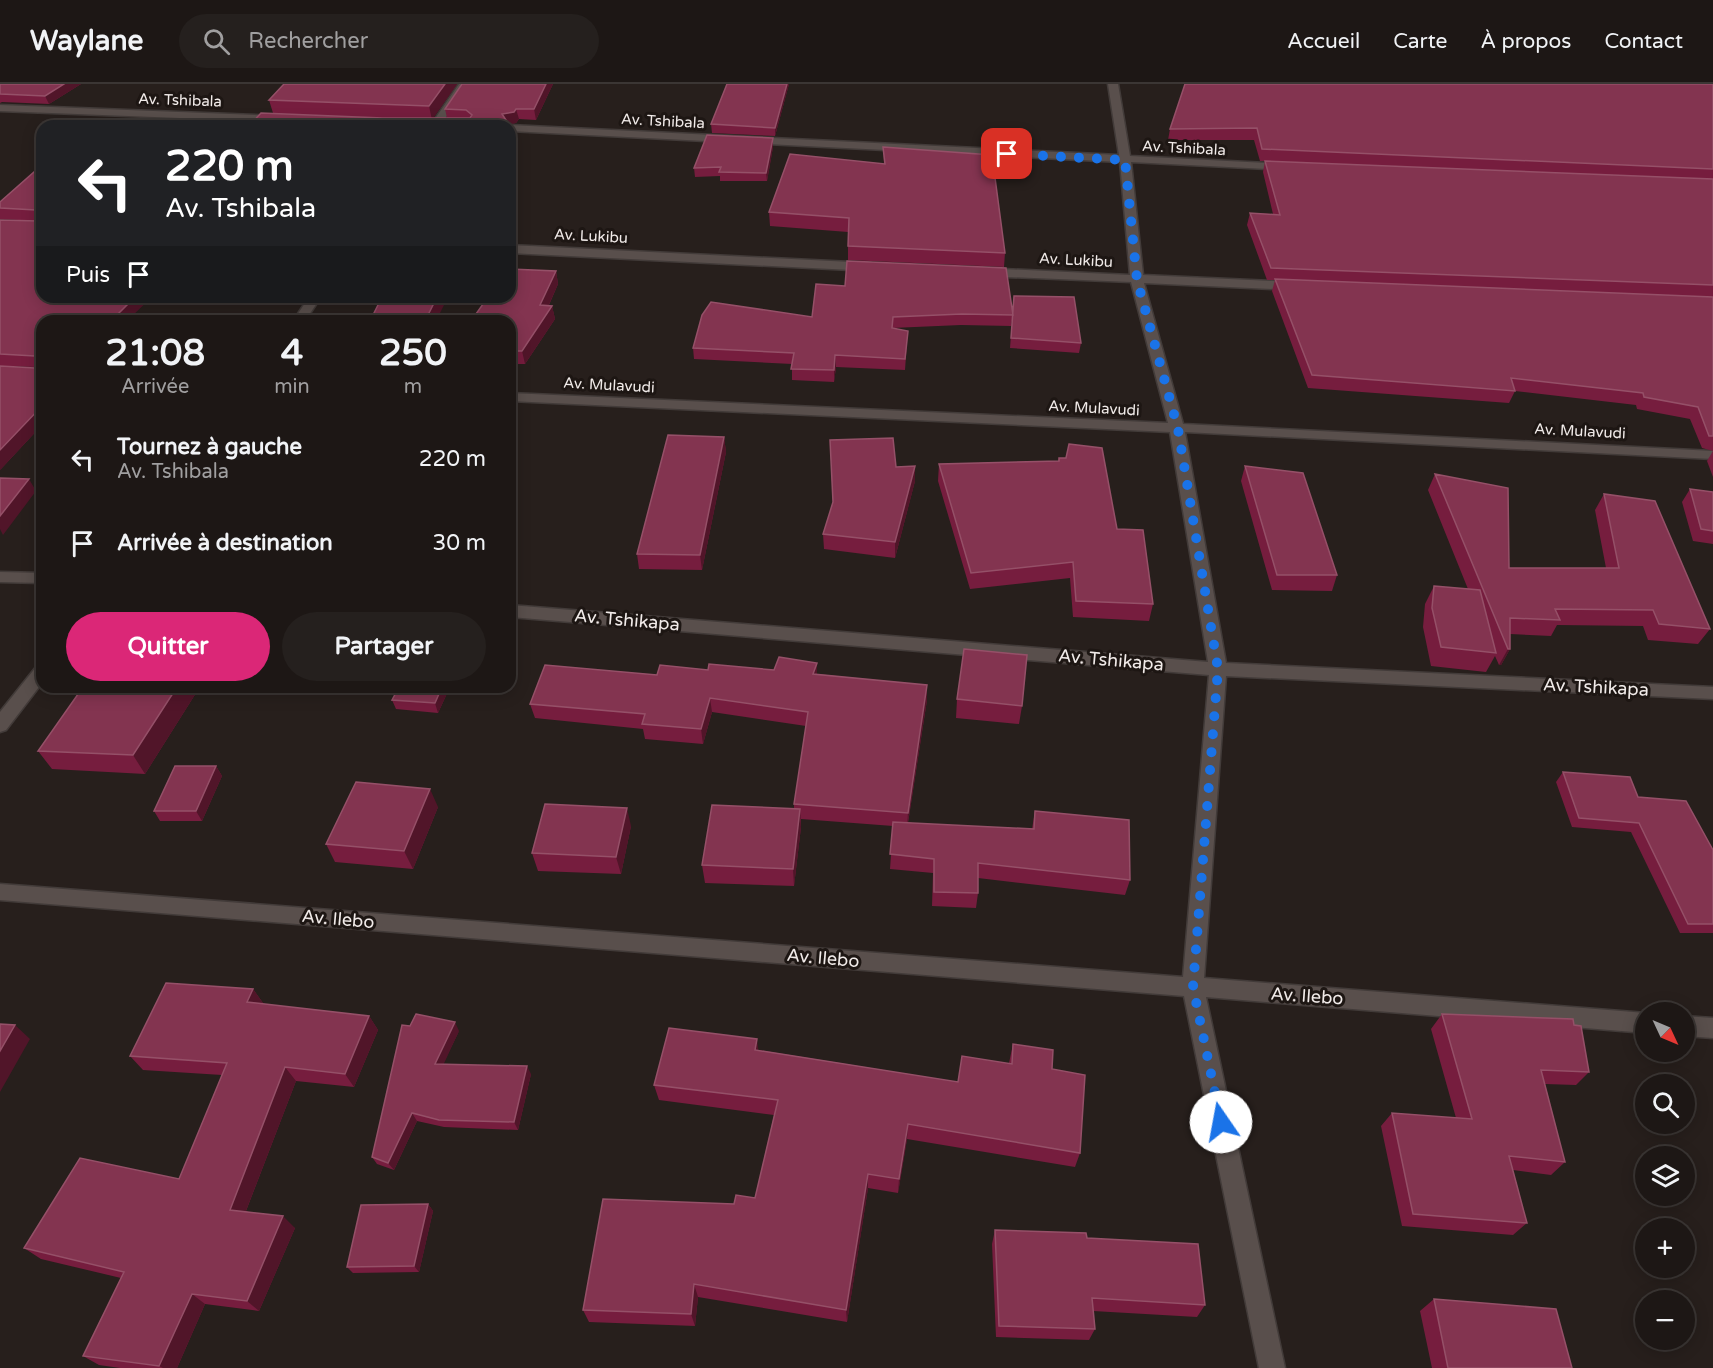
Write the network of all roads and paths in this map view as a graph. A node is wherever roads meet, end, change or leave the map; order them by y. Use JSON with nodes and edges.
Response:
{"nodes":[{"id":1,"x":464,"y":84,"type":"edge"},
{"id":2,"x":1113,"y":84,"type":"edge"},
{"id":3,"x":0,"y":108,"type":"edge"},
{"id":4,"x":295,"y":119,"type":"edge"},
{"id":5,"x":439,"y":120,"type":"edge"},
{"id":6,"x":516,"y":128,"type":"edge"},
{"id":7,"x":1125,"y":160,"type":"junction"},
{"id":8,"x":1301,"y":168,"type":"edge"},
{"id":9,"x":516,"y":249,"type":"edge"},
{"id":10,"x":889,"y":268,"type":"edge"},
{"id":11,"x":971,"y":272,"type":"edge"},
{"id":12,"x":1137,"y":280,"type":"junction"},
{"id":13,"x":1313,"y":287,"type":"edge"},
{"id":14,"x":516,"y":397,"type":"edge"},
{"id":15,"x":1178,"y":429,"type":"junction"},
{"id":16,"x":1713,"y":455,"type":"edge"},
{"id":17,"x":0,"y":577,"type":"edge"},
{"id":18,"x":36,"y":578,"type":"edge"},
{"id":19,"x":516,"y":611,"type":"edge"},
{"id":20,"x":1218,"y":669,"type":"junction"},
{"id":21,"x":36,"y":679,"type":"edge"},
{"id":22,"x":1713,"y":693,"type":"edge"},
{"id":23,"x":0,"y":725,"type":"edge"},
{"id":24,"x":0,"y":892,"type":"edge"},
{"id":25,"x":1193,"y":987,"type":"junction"},
{"id":26,"x":1635,"y":1022,"type":"edge"},
{"id":27,"x":1695,"y":1027,"type":"edge"},
{"id":28,"x":1713,"y":1028,"type":"edge"},
{"id":29,"x":1272,"y":1368,"type":"edge"}],
"edges":[{"from":1,"to":5,"type":"street"},
{"from":2,"to":7,"type":"street"},
{"from":3,"to":4,"type":"street","name":"Av. Tshibala"},
{"from":6,"to":7,"type":"street","name":"Av. Tshibala"},
{"from":7,"to":8,"type":"street","name":"Av. Tshibala"},
{"from":7,"to":12,"type":"street"},
{"from":9,"to":10,"type":"street","name":"Av. Lukibu"},
{"from":11,"to":12,"type":"street","name":"Av. Lukibu"},
{"from":12,"to":13,"type":"street","name":"Av. Lukibu"},
{"from":12,"to":15,"type":"street"},
{"from":14,"to":15,"type":"street","name":"Av. Mulavudi"},
{"from":15,"to":16,"type":"street","name":"Av. Mulavudi"},
{"from":15,"to":20,"type":"street"},
{"from":17,"to":18,"type":"street"},
{"from":19,"to":20,"type":"street","name":"Av. Tshikapa"},
{"from":20,"to":22,"type":"street","name":"Av. Tshikapa"},
{"from":20,"to":25,"type":"street"},
{"from":21,"to":23,"type":"street"},
{"from":24,"to":25,"type":"street","name":"Av. Ilebo"},
{"from":25,"to":26,"type":"street","name":"Av. Ilebo"},
{"from":25,"to":29,"type":"street"},
{"from":27,"to":28,"type":"street"}]}
